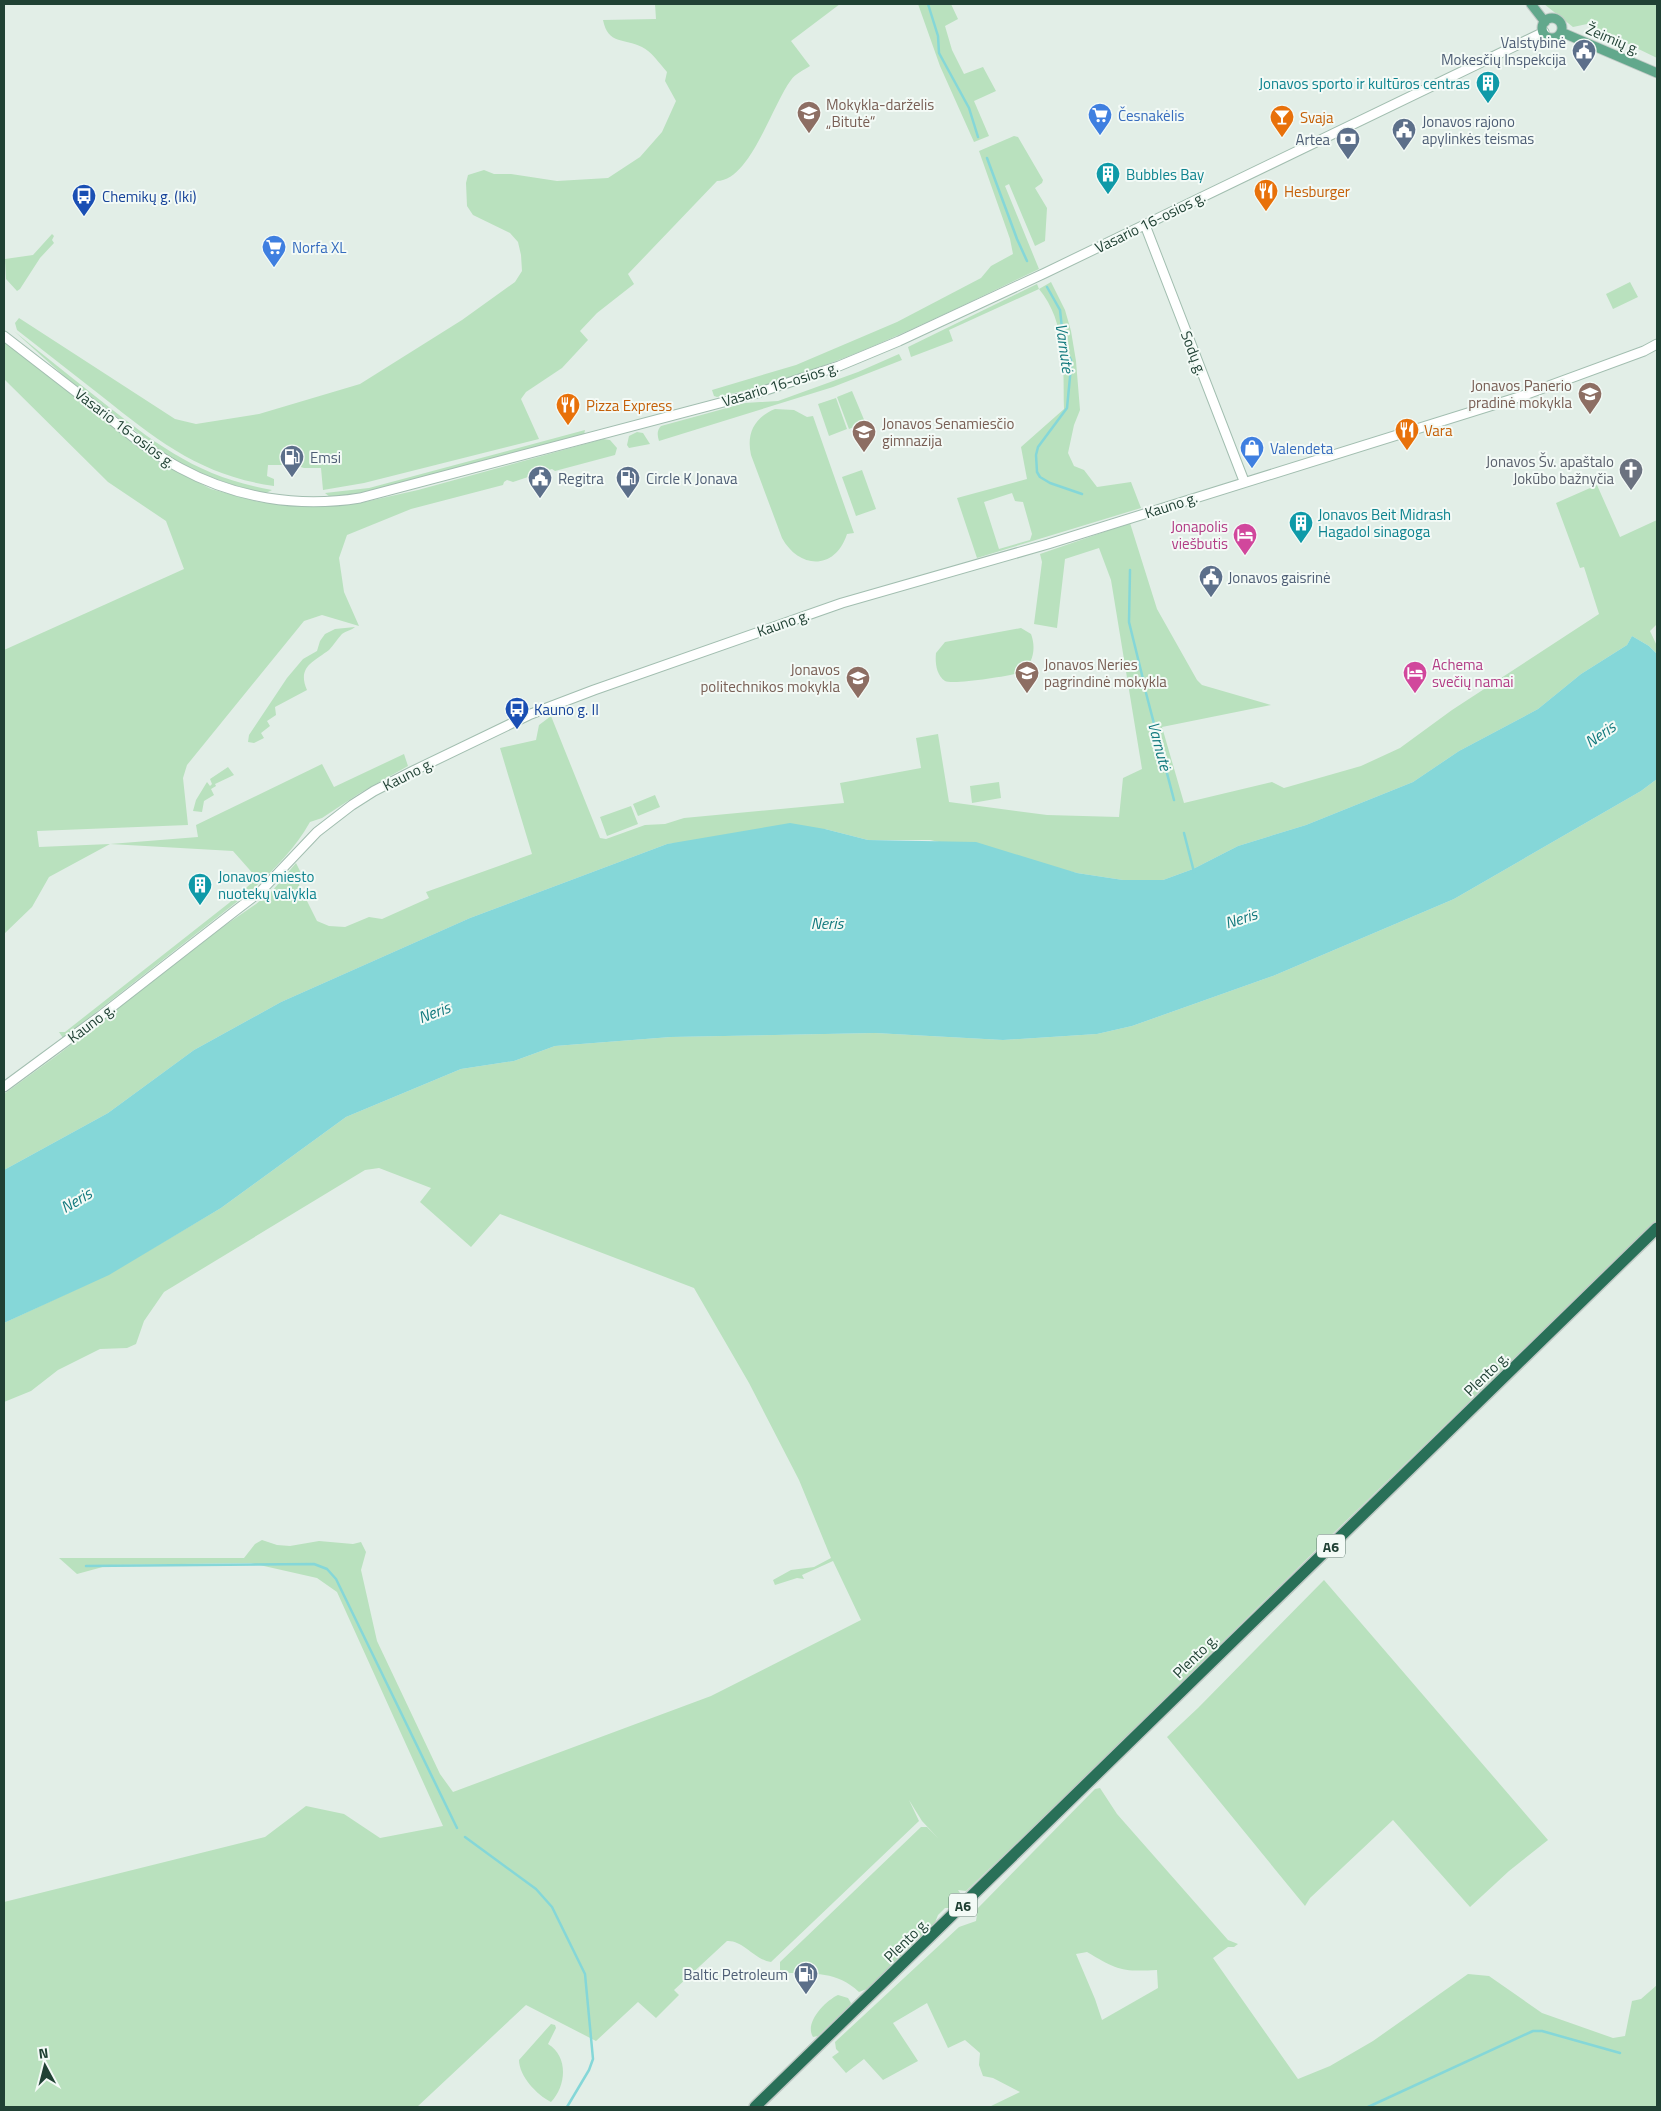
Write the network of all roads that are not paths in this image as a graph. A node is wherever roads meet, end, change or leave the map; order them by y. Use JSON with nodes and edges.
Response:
{"nodes":[{"id":1,"x":1531,"y":4,"type":"edge"},
{"id":2,"x":1545,"y":22,"type":"junction"},
{"id":3,"x":1544,"y":32,"type":"junction"},
{"id":4,"x":1561,"y":32,"type":"junction"},
{"id":5,"x":1656,"y":72,"type":"edge"},
{"id":6,"x":1145,"y":225,"type":"junction"},
{"id":7,"x":4,"y":336,"type":"edge"},
{"id":8,"x":1657,"y":344,"type":"edge"},
{"id":9,"x":1244,"y":481,"type":"junction"},
{"id":10,"x":4,"y":1086,"type":"edge"},
{"id":11,"x":1657,"y":1228,"type":"edge"},
{"id":12,"x":755,"y":2107,"type":"edge"}],
"edges":[{"from":1,"to":2,"type":"main road"},
{"from":2,"to":3,"type":"main road"},
{"from":2,"to":4,"type":"main road"},
{"from":3,"to":4,"type":"main road"},
{"from":3,"to":6,"type":"main road","name":"Vasario 16-osios g."},
{"from":4,"to":5,"type":"main road","name":"Žeimių g."},
{"from":6,"to":7,"type":"main road","name":"Vasario 16-osios g."},
{"from":6,"to":9,"type":"main road","name":"Sodų g."},
{"from":8,"to":9,"type":"main road","name":"Kauno g."},
{"from":9,"to":10,"type":"main road","name":"Kauno g."},
{"from":11,"to":12,"type":"highway","name":"Plento g.","number":"A6"}]}
